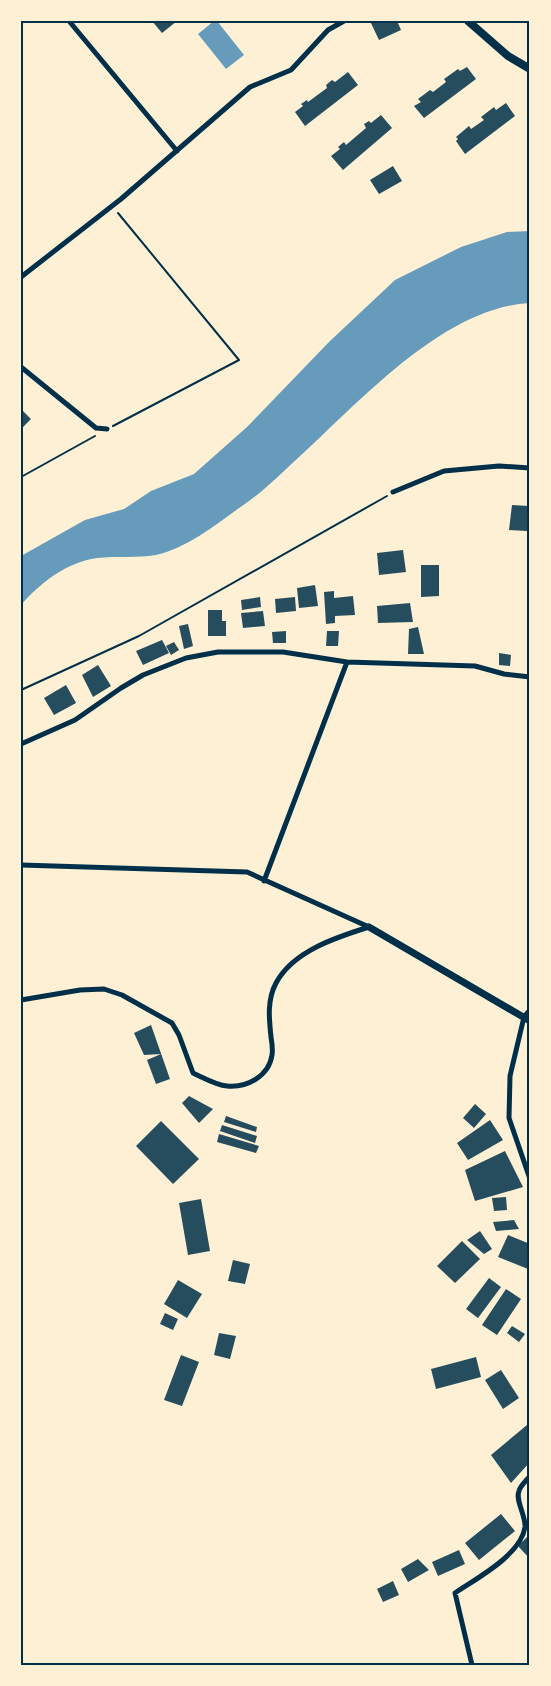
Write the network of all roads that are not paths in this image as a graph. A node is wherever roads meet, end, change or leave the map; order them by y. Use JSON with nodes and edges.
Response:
{"nodes":[{"id":1,"x":69,"y":21,"type":"edge"},
{"id":2,"x":344,"y":21,"type":"edge"},
{"id":3,"x":468,"y":21,"type":"edge"},
{"id":4,"x":530,"y":69,"type":"edge"},
{"id":5,"x":177,"y":151,"type":"junction"},
{"id":6,"x":21,"y":277,"type":"edge"},
{"id":7,"x":21,"y":366,"type":"edge"},
{"id":8,"x":107,"y":429,"type":"road end"},
{"id":9,"x":530,"y":468,"type":"edge"},
{"id":10,"x":393,"y":492,"type":"road end"},
{"id":11,"x":347,"y":662,"type":"junction"},
{"id":12,"x":530,"y":677,"type":"edge"},
{"id":13,"x":21,"y":744,"type":"edge"},
{"id":14,"x":21,"y":865,"type":"edge"},
{"id":15,"x":264,"y":881,"type":"junction"},
{"id":16,"x":369,"y":927,"type":"junction"},
{"id":17,"x":21,"y":1000,"type":"edge"},
{"id":18,"x":530,"y":1010,"type":"edge"},
{"id":19,"x":527,"y":1019,"type":"edge"},
{"id":20,"x":530,"y":1179,"type":"edge"},
{"id":21,"x":530,"y":1476,"type":"edge"},
{"id":22,"x":472,"y":1665,"type":"edge"}],
"edges":[{"from":1,"to":5,"type":"street"},
{"from":2,"to":5,"type":"street"},
{"from":3,"to":4,"type":"main road"},
{"from":5,"to":6,"type":"street"},
{"from":7,"to":8,"type":"street"},
{"from":9,"to":10,"type":"street"},
{"from":11,"to":12,"type":"street"},
{"from":11,"to":13,"type":"street"},
{"from":11,"to":15,"type":"street"},
{"from":14,"to":15,"type":"street"},
{"from":15,"to":16,"type":"street"},
{"from":16,"to":17,"type":"street"},
{"from":16,"to":19,"type":"street"},
{"from":18,"to":19,"type":"street"},
{"from":19,"to":20,"type":"street"},
{"from":21,"to":22,"type":"street"}]}
